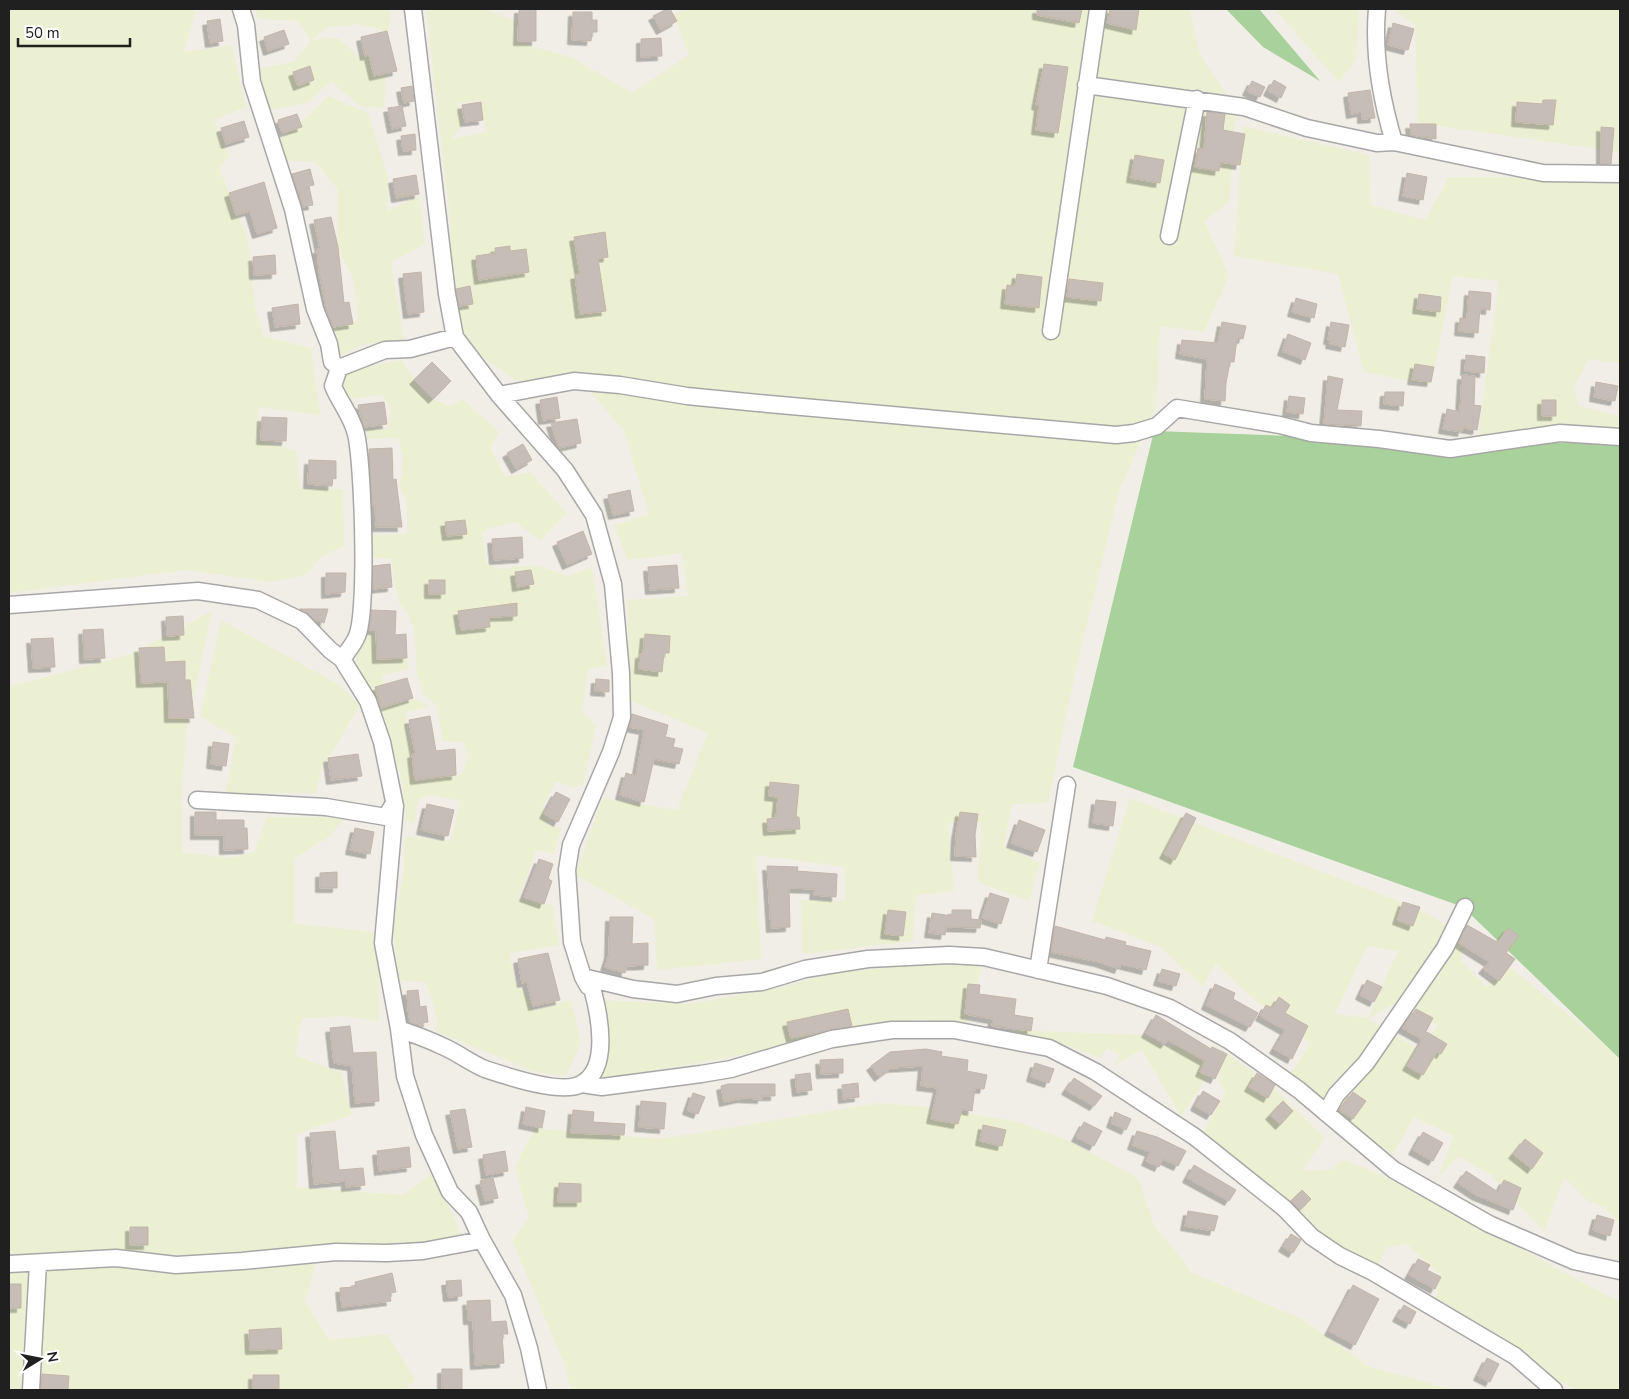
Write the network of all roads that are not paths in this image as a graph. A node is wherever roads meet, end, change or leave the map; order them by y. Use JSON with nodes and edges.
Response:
{"nodes":[{"id":1,"x":241,"y":9,"type":"edge"},
{"id":2,"x":413,"y":9,"type":"edge"},
{"id":3,"x":1098,"y":9,"type":"edge"},
{"id":4,"x":1377,"y":9,"type":"edge"},
{"id":5,"x":1086,"y":85,"type":"junction"},
{"id":6,"x":1197,"y":99,"type":"junction"},
{"id":7,"x":1394,"y":142,"type":"junction"},
{"id":8,"x":1620,"y":174,"type":"edge"},
{"id":9,"x":1169,"y":236,"type":"dead end"},
{"id":10,"x":1051,"y":331,"type":"dead end"},
{"id":11,"x":455,"y":336,"type":"junction"},
{"id":12,"x":339,"y":368,"type":"junction"},
{"id":13,"x":499,"y":395,"type":"junction"},
{"id":14,"x":1620,"y":437,"type":"edge"},
{"id":15,"x":9,"y":605,"type":"edge"},
{"id":16,"x":342,"y":659,"type":"junction"},
{"id":17,"x":1067,"y":785,"type":"dead end"},
{"id":18,"x":197,"y":800,"type":"dead end"},
{"id":19,"x":394,"y":803,"type":"junction"},
{"id":20,"x":1465,"y":907,"type":"dead end"},
{"id":21,"x":1038,"y":970,"type":"junction"},
{"id":22,"x":584,"y":977,"type":"junction"},
{"id":23,"x":399,"y":1028,"type":"junction"},
{"id":24,"x":582,"y":1084,"type":"junction"},
{"id":25,"x":1326,"y":1113,"type":"junction"},
{"id":26,"x":482,"y":1240,"type":"junction"},
{"id":27,"x":38,"y":1263,"type":"junction"},
{"id":28,"x":9,"y":1264,"type":"edge"},
{"id":29,"x":1620,"y":1271,"type":"edge"},
{"id":30,"x":31,"y":1390,"type":"edge"},
{"id":31,"x":538,"y":1390,"type":"edge"},
{"id":32,"x":1554,"y":1390,"type":"edge"}],
"edges":[{"from":1,"to":12,"type":"street"},
{"from":2,"to":11,"type":"street"},
{"from":3,"to":5,"type":"street"},
{"from":4,"to":7,"type":"street"},
{"from":5,"to":6,"type":"street"},
{"from":5,"to":10,"type":"street"},
{"from":6,"to":7,"type":"street"},
{"from":6,"to":9,"type":"street"},
{"from":7,"to":8,"type":"street"},
{"from":11,"to":12,"type":"street"},
{"from":11,"to":13,"type":"street"},
{"from":12,"to":16,"type":"street"},
{"from":13,"to":14,"type":"street"},
{"from":13,"to":22,"type":"street"},
{"from":15,"to":16,"type":"street"},
{"from":16,"to":19,"type":"street"},
{"from":17,"to":21,"type":"street"},
{"from":18,"to":19,"type":"street"},
{"from":19,"to":23,"type":"street"},
{"from":20,"to":25,"type":"street"},
{"from":21,"to":22,"type":"street"},
{"from":21,"to":25,"type":"street"},
{"from":22,"to":24,"type":"street"},
{"from":23,"to":24,"type":"street"},
{"from":23,"to":26,"type":"street"},
{"from":24,"to":32,"type":"street"},
{"from":25,"to":29,"type":"street"},
{"from":26,"to":27,"type":"street"},
{"from":26,"to":31,"type":"street"},
{"from":27,"to":28,"type":"street"},
{"from":27,"to":30,"type":"street"}]}
